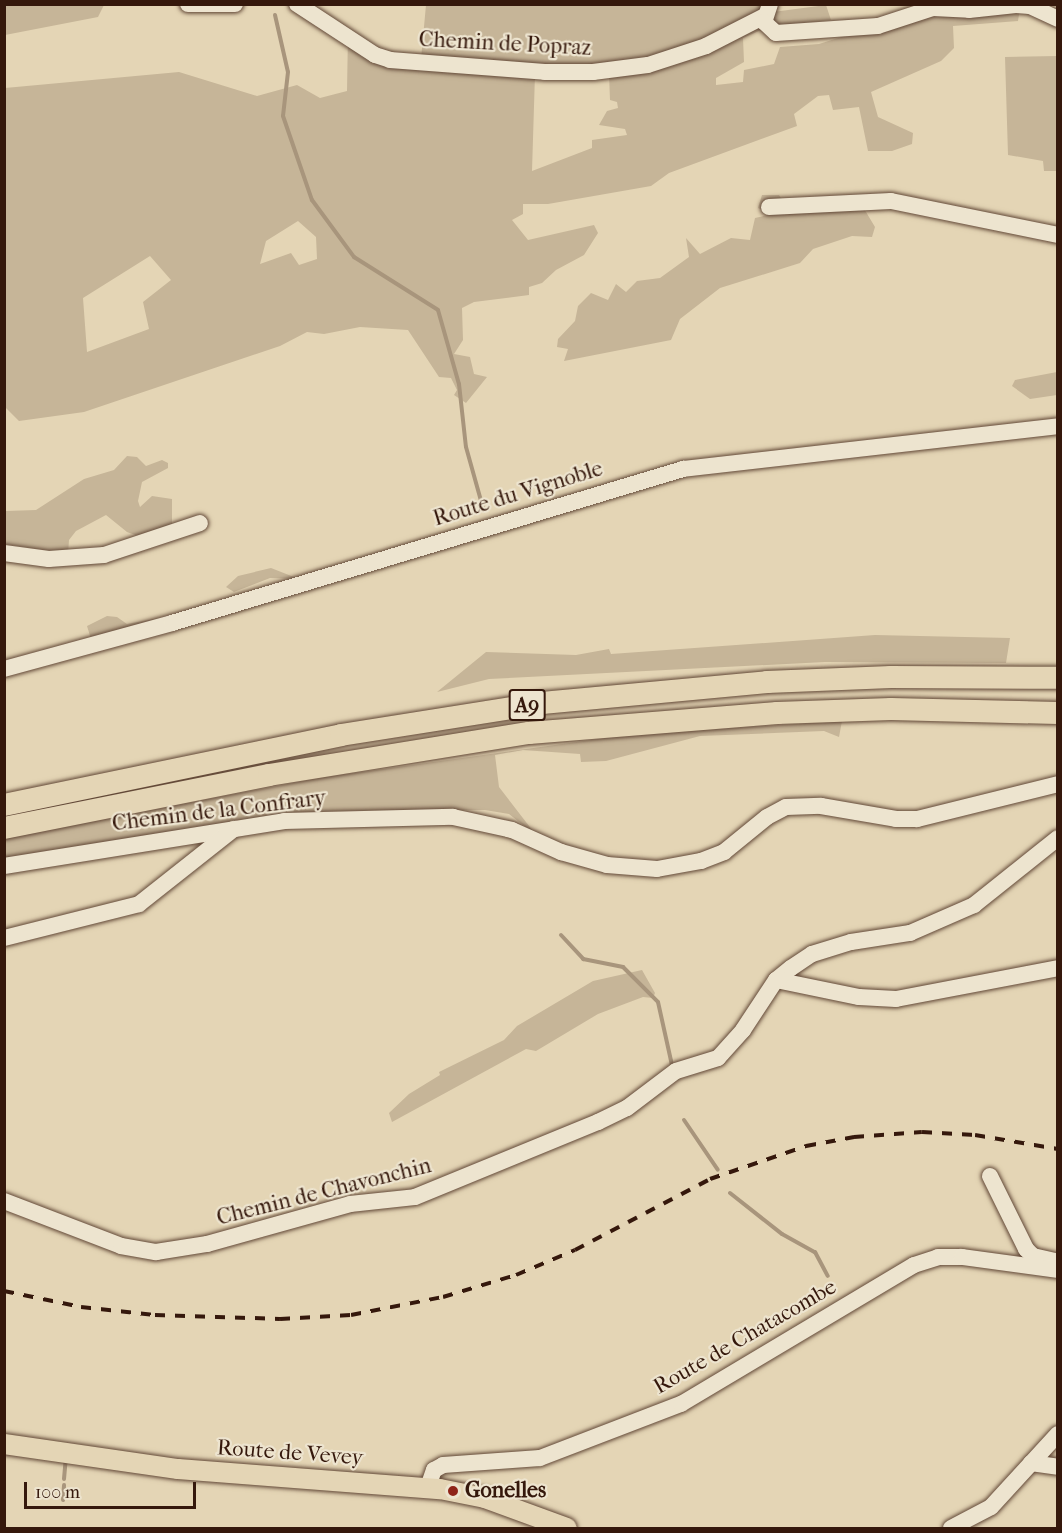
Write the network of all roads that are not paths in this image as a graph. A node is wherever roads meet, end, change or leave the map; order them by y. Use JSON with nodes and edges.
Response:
{"nodes":[{"id":1,"x":188,"y":4,"type":"edge"},
{"id":2,"x":235,"y":4,"type":"edge"},
{"id":3,"x":297,"y":4,"type":"edge"},
{"id":4,"x":766,"y":11,"type":"edge"},
{"id":5,"x":1058,"y":19,"type":"edge"},
{"id":6,"x":776,"y":33,"type":"junction"},
{"id":7,"x":723,"y":38,"type":"junction"},
{"id":8,"x":769,"y":207,"type":"dead end"},
{"id":9,"x":1058,"y":235,"type":"edge"},
{"id":10,"x":1058,"y":426,"type":"edge"},
{"id":11,"x":200,"y":523,"type":"dead end"},
{"id":12,"x":4,"y":553,"type":"edge"},
{"id":13,"x":4,"y":669,"type":"edge"},
{"id":14,"x":1058,"y":678,"type":"edge"},
{"id":15,"x":1058,"y":713,"type":"edge"},
{"id":16,"x":1058,"y":784,"type":"edge"},
{"id":17,"x":4,"y":805,"type":"edge"},
{"id":18,"x":4,"y":828,"type":"edge"},
{"id":19,"x":234,"y":829,"type":"junction"},
{"id":20,"x":1058,"y":838,"type":"edge"},
{"id":21,"x":4,"y":866,"type":"edge"},
{"id":22,"x":4,"y":938,"type":"edge"},
{"id":23,"x":1057,"y":969,"type":"edge"},
{"id":24,"x":776,"y":980,"type":"junction"},
{"id":25,"x":990,"y":1176,"type":"dead end"},
{"id":26,"x":4,"y":1201,"type":"edge"},
{"id":27,"x":1058,"y":1262,"type":"edge"},
{"id":28,"x":1058,"y":1270,"type":"edge"},
{"id":29,"x":1058,"y":1434,"type":"edge"},
{"id":30,"x":4,"y":1444,"type":"edge"},
{"id":31,"x":1031,"y":1463,"type":"junction"},
{"id":32,"x":1058,"y":1467,"type":"edge"},
{"id":33,"x":428,"y":1487,"type":"junction"},
{"id":34,"x":567,"y":1528,"type":"edge"},
{"id":35,"x":951,"y":1528,"type":"edge"}],
"edges":[{"from":1,"to":2,"type":"street"},
{"from":3,"to":7,"type":"street","name":"Chemin de Popraz"},
{"from":4,"to":6,"type":"street"},
{"from":4,"to":7,"type":"street","name":"Chemin de Popraz"},
{"from":5,"to":6,"type":"street","name":"Chemin de Popraz"},
{"from":6,"to":7,"type":"street","name":"Chemin de Popraz"},
{"from":8,"to":9,"type":"street"},
{"from":10,"to":13,"type":"street","name":"Route du Vignoble"},
{"from":11,"to":12,"type":"street"},
{"from":14,"to":17,"type":"highway","number":"A9"},
{"from":15,"to":18,"type":"highway","number":"A9"},
{"from":16,"to":19,"type":"street","name":"Chemin de la Confrary"},
{"from":19,"to":21,"type":"street","name":"Chemin de la Confrary"},
{"from":19,"to":22,"type":"street"},
{"from":20,"to":24,"type":"street"},
{"from":23,"to":24,"type":"street"},
{"from":24,"to":26,"type":"street","name":"Chemin de Chavonchin"},
{"from":25,"to":27,"type":"street"},
{"from":28,"to":33,"type":"street","name":"Route de Chatacombe"},
{"from":29,"to":31,"type":"street"},
{"from":30,"to":33,"type":"main road","name":"Route de Vevey"},
{"from":31,"to":32,"type":"street"},
{"from":31,"to":35,"type":"street"},
{"from":33,"to":34,"type":"main road","name":"Route de Vevey"}]}
